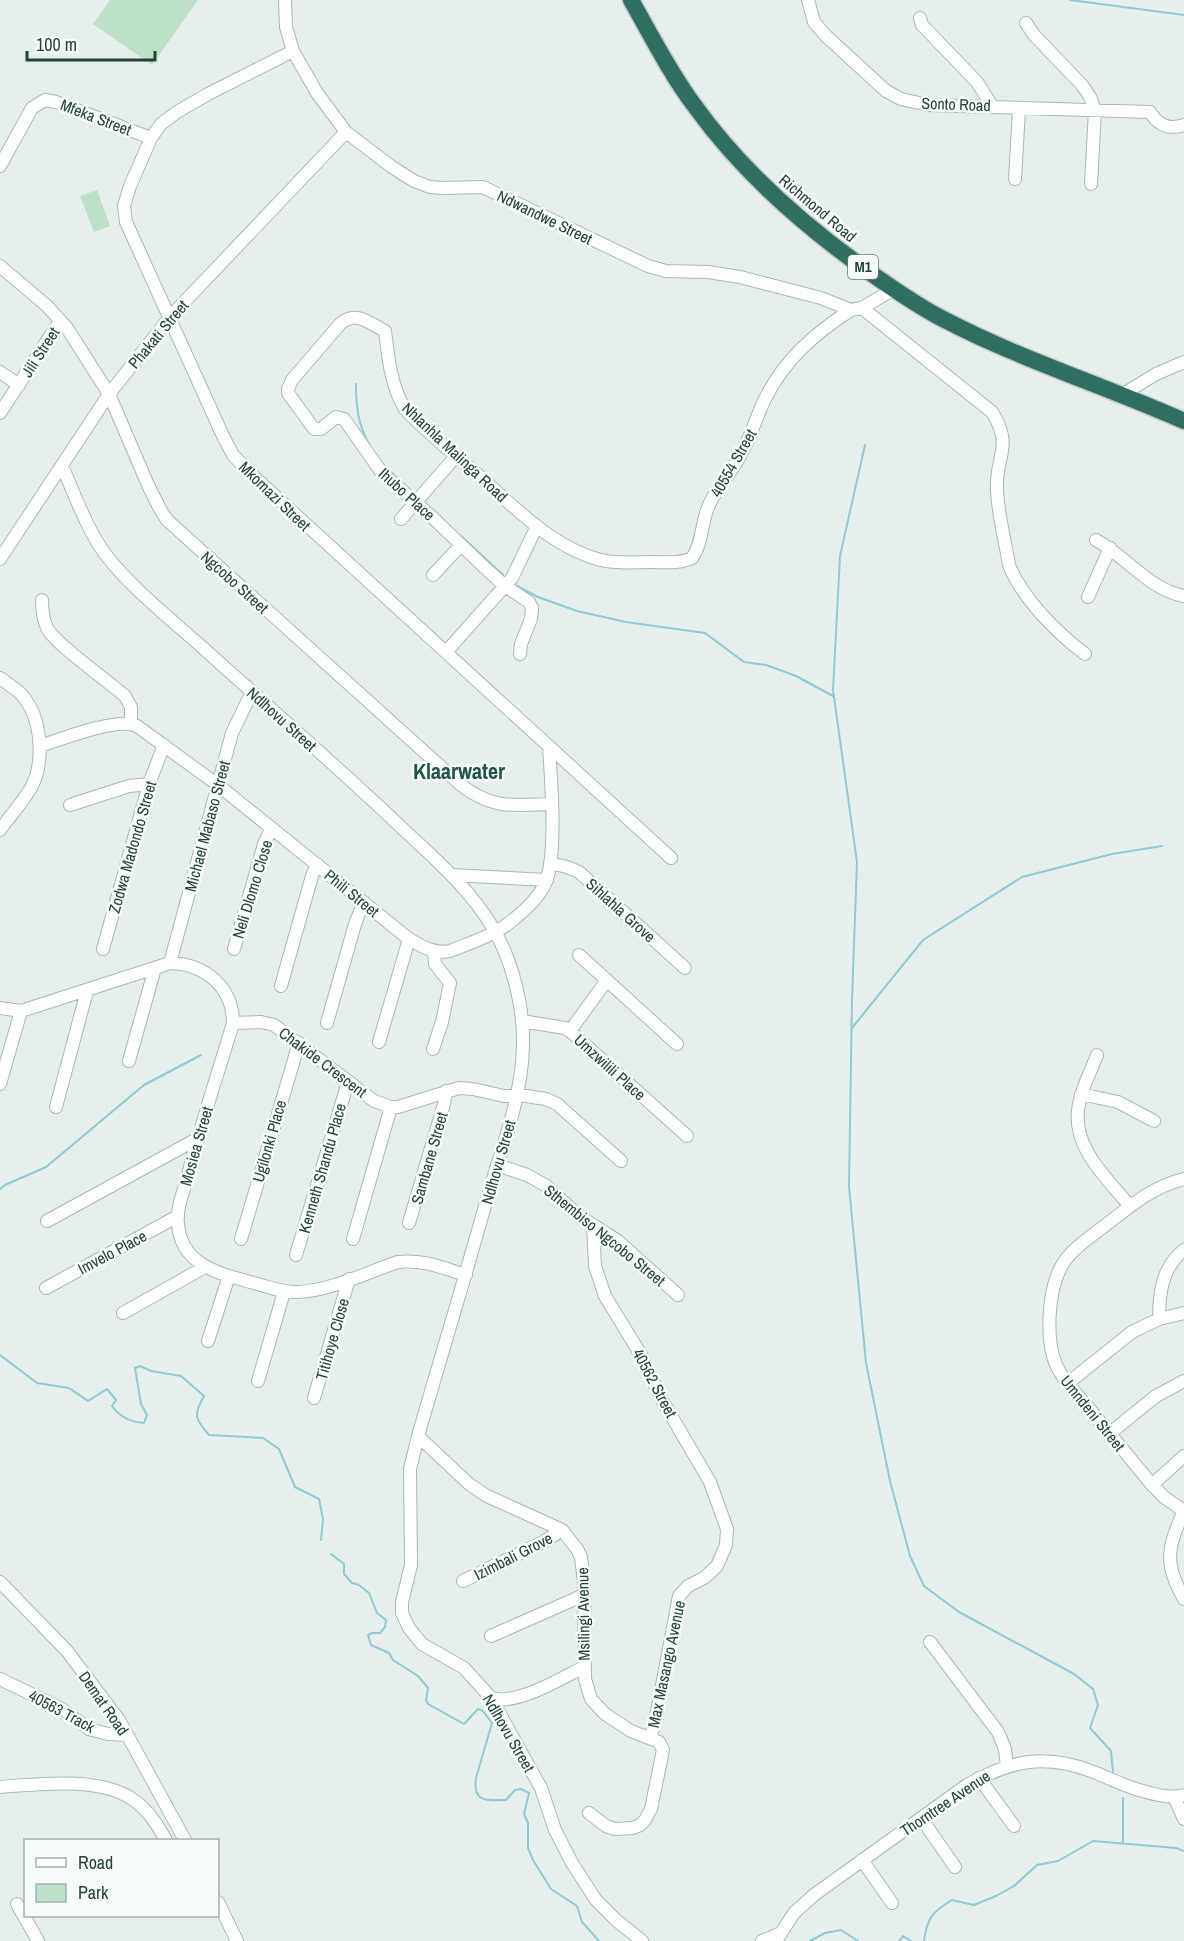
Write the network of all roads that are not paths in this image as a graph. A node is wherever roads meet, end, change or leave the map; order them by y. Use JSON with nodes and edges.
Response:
{"nodes":[{"id":1,"x":285,"y":0,"type":"edge"},
{"id":2,"x":631,"y":0,"type":"edge"},
{"id":3,"x":808,"y":0,"type":"edge"},
{"id":4,"x":920,"y":18,"type":"dead end"},
{"id":5,"x":1026,"y":23,"type":"dead end"},
{"id":6,"x":293,"y":51,"type":"junction"},
{"id":7,"x":992,"y":106,"type":"junction"},
{"id":8,"x":1019,"y":108,"type":"junction"},
{"id":9,"x":1095,"y":110,"type":"junction"},
{"id":10,"x":1184,"y":125,"type":"edge"},
{"id":11,"x":346,"y":132,"type":"junction"},
{"id":12,"x":151,"y":138,"type":"junction"},
{"id":13,"x":0,"y":166,"type":"edge"},
{"id":14,"x":1015,"y":178,"type":"dead end"},
{"id":15,"x":1091,"y":184,"type":"dead end"},
{"id":16,"x":0,"y":266,"type":"edge"},
{"id":17,"x":894,"y":289,"type":"junction"},
{"id":18,"x":856,"y":309,"type":"junction"},
{"id":19,"x":170,"y":316,"type":"junction"},
{"id":20,"x":60,"y":321,"type":"junction"},
{"id":21,"x":1184,"y":362,"type":"edge"},
{"id":22,"x":0,"y":372,"type":"edge"},
{"id":23,"x":19,"y":385,"type":"junction"},
{"id":24,"x":109,"y":394,"type":"junction"},
{"id":25,"x":1120,"y":396,"type":"junction"},
{"id":26,"x":0,"y":413,"type":"edge"},
{"id":27,"x":1184,"y":421,"type":"edge"},
{"id":28,"x":314,"y":429,"type":"joint"},
{"id":29,"x":456,"y":456,"type":"junction"},
{"id":30,"x":62,"y":466,"type":"junction"},
{"id":31,"x":415,"y":502,"type":"junction"},
{"id":32,"x":401,"y":519,"type":"dead end"},
{"id":33,"x":537,"y":526,"type":"junction"},
{"id":34,"x":1096,"y":540,"type":"dead end"},
{"id":35,"x":461,"y":545,"type":"junction"},
{"id":36,"x":1110,"y":549,"type":"junction"},
{"id":37,"x":0,"y":559,"type":"edge"},
{"id":38,"x":432,"y":574,"type":"dead end"},
{"id":39,"x":505,"y":585,"type":"junction"},
{"id":40,"x":1184,"y":596,"type":"edge"},
{"id":41,"x":1088,"y":597,"type":"dead end"},
{"id":42,"x":42,"y":600,"type":"dead end"},
{"id":43,"x":446,"y":652,"type":"junction"},
{"id":44,"x":520,"y":654,"type":"dead end"},
{"id":45,"x":1085,"y":654,"type":"dead end"},
{"id":46,"x":0,"y":678,"type":"edge"},
{"id":47,"x":252,"y":692,"type":"junction"},
{"id":48,"x":131,"y":723,"type":"junction"},
{"id":49,"x":164,"y":745,"type":"junction"},
{"id":50,"x":40,"y":746,"type":"junction"},
{"id":51,"x":549,"y":747,"type":"junction"},
{"id":52,"x":149,"y":784,"type":"junction"},
{"id":53,"x":218,"y":785,"type":"junction"},
{"id":54,"x":552,"y":804,"type":"junction"},
{"id":55,"x":70,"y":805,"type":"dead end"},
{"id":56,"x":271,"y":829,"type":"junction"},
{"id":57,"x":0,"y":830,"type":"edge"},
{"id":58,"x":671,"y":858,"type":"dead end"},
{"id":59,"x":550,"y":863,"type":"junction"},
{"id":60,"x":318,"y":864,"type":"junction"},
{"id":61,"x":452,"y":875,"type":"junction"},
{"id":62,"x":547,"y":880,"type":"junction"},
{"id":63,"x":364,"y":903,"type":"junction"},
{"id":64,"x":495,"y":931,"type":"junction"},
{"id":65,"x":409,"y":939,"type":"junction"},
{"id":66,"x":103,"y":949,"type":"dead end"},
{"id":67,"x":234,"y":949,"type":"dead end"},
{"id":68,"x":434,"y":952,"type":"junction"},
{"id":69,"x":579,"y":955,"type":"dead end"},
{"id":70,"x":171,"y":963,"type":"junction"},
{"id":71,"x":155,"y":968,"type":"junction"},
{"id":72,"x":685,"y":968,"type":"dead end"},
{"id":73,"x":607,"y":980,"type":"junction"},
{"id":74,"x":281,"y":986,"type":"dead end"},
{"id":75,"x":87,"y":991,"type":"junction"},
{"id":76,"x":0,"y":1008,"type":"edge"},
{"id":77,"x":21,"y":1011,"type":"junction"},
{"id":78,"x":522,"y":1022,"type":"junction"},
{"id":79,"x":233,"y":1023,"type":"junction"},
{"id":80,"x":327,"y":1023,"type":"dead end"},
{"id":81,"x":570,"y":1030,"type":"junction"},
{"id":82,"x":379,"y":1042,"type":"dead end"},
{"id":83,"x":299,"y":1043,"type":"junction"},
{"id":84,"x":677,"y":1044,"type":"dead end"},
{"id":85,"x":433,"y":1049,"type":"dead end"},
{"id":86,"x":1097,"y":1055,"type":"dead end"},
{"id":87,"x":129,"y":1061,"type":"dead end"},
{"id":88,"x":348,"y":1082,"type":"junction"},
{"id":89,"x":0,"y":1084,"type":"edge"},
{"id":90,"x":446,"y":1091,"type":"junction"},
{"id":91,"x":1081,"y":1094,"type":"junction"},
{"id":92,"x":516,"y":1096,"type":"junction"},
{"id":93,"x":56,"y":1107,"type":"dead end"},
{"id":94,"x":391,"y":1107,"type":"junction"},
{"id":95,"x":1154,"y":1121,"type":"dead end"},
{"id":96,"x":687,"y":1136,"type":"dead end"},
{"id":97,"x":197,"y":1140,"type":"junction"},
{"id":98,"x":621,"y":1161,"type":"dead end"},
{"id":99,"x":497,"y":1165,"type":"junction"},
{"id":100,"x":1184,"y":1179,"type":"edge"},
{"id":101,"x":1129,"y":1205,"type":"junction"},
{"id":102,"x":178,"y":1216,"type":"junction"},
{"id":103,"x":46,"y":1221,"type":"dead end"},
{"id":104,"x":409,"y":1224,"type":"dead end"},
{"id":105,"x":592,"y":1225,"type":"junction"},
{"id":106,"x":241,"y":1239,"type":"dead end"},
{"id":107,"x":353,"y":1239,"type":"dead end"},
{"id":108,"x":1184,"y":1250,"type":"edge"},
{"id":109,"x":297,"y":1255,"type":"dead end"},
{"id":110,"x":205,"y":1267,"type":"junction"},
{"id":111,"x":466,"y":1275,"type":"junction"},
{"id":112,"x":229,"y":1276,"type":"junction"},
{"id":113,"x":349,"y":1279,"type":"junction"},
{"id":114,"x":46,"y":1288,"type":"dead end"},
{"id":115,"x":284,"y":1292,"type":"junction"},
{"id":116,"x":678,"y":1295,"type":"dead end"},
{"id":117,"x":123,"y":1313,"type":"dead end"},
{"id":118,"x":1184,"y":1313,"type":"edge"},
{"id":119,"x":1159,"y":1319,"type":"junction"},
{"id":120,"x":208,"y":1341,"type":"dead end"},
{"id":121,"x":258,"y":1381,"type":"dead end"},
{"id":122,"x":1184,"y":1381,"type":"edge"},
{"id":123,"x":1068,"y":1383,"type":"junction"},
{"id":124,"x":314,"y":1398,"type":"dead end"},
{"id":125,"x":1109,"y":1434,"type":"junction"},
{"id":126,"x":417,"y":1436,"type":"junction"},
{"id":127,"x":1184,"y":1456,"type":"edge"},
{"id":128,"x":1152,"y":1485,"type":"junction"},
{"id":129,"x":1184,"y":1510,"type":"edge"},
{"id":130,"x":562,"y":1530,"type":"junction"},
{"id":131,"x":727,"y":1538,"type":"joint"},
{"id":132,"x":463,"y":1581,"type":"dead end"},
{"id":133,"x":0,"y":1582,"type":"edge"},
{"id":134,"x":584,"y":1595,"type":"junction"},
{"id":135,"x":1184,"y":1599,"type":"edge"},
{"id":136,"x":491,"y":1636,"type":"dead end"},
{"id":137,"x":930,"y":1642,"type":"dead end"},
{"id":138,"x":584,"y":1667,"type":"junction"},
{"id":139,"x":0,"y":1679,"type":"edge"},
{"id":140,"x":491,"y":1698,"type":"junction"},
{"id":141,"x":127,"y":1735,"type":"junction"},
{"id":142,"x":650,"y":1738,"type":"junction"},
{"id":143,"x":1007,"y":1766,"type":"junction"},
{"id":144,"x":979,"y":1778,"type":"junction"},
{"id":145,"x":0,"y":1787,"type":"edge"},
{"id":146,"x":1179,"y":1796,"type":"edge"},
{"id":147,"x":589,"y":1813,"type":"dead end"},
{"id":148,"x":921,"y":1818,"type":"junction"},
{"id":149,"x":1184,"y":1819,"type":"edge"},
{"id":150,"x":1014,"y":1826,"type":"dead end"},
{"id":151,"x":165,"y":1839,"type":"edge"},
{"id":152,"x":184,"y":1839,"type":"edge"},
{"id":153,"x":862,"y":1860,"type":"junction"},
{"id":154,"x":956,"y":1867,"type":"dead end"},
{"id":155,"x":892,"y":1903,"type":"dead end"},
{"id":156,"x":17,"y":1904,"type":"dead end"},
{"id":157,"x":219,"y":1904,"type":"edge"},
{"id":158,"x":24,"y":1916,"type":"edge"},
{"id":159,"x":24,"y":1917,"type":"edge"},
{"id":160,"x":779,"y":1937,"type":"edge"},
{"id":161,"x":38,"y":1941,"type":"edge"},
{"id":162,"x":237,"y":1941,"type":"edge"},
{"id":163,"x":642,"y":1941,"type":"edge"},
{"id":164,"x":762,"y":1941,"type":"edge"}],
"edges":[{"from":1,"to":6,"type":"street","name":"Ndwandwe Street"},
{"from":2,"to":17,"type":"highway","name":"Richmond Road","number":"M1"},
{"from":3,"to":7,"type":"street","name":"Sonto Road"},
{"from":4,"to":7,"type":"street"},
{"from":5,"to":9,"type":"street"},
{"from":6,"to":11,"type":"street","name":"Ndwandwe Street"},
{"from":6,"to":12,"type":"street","name":"Mkomazi Street"},
{"from":7,"to":8,"type":"street","name":"Sonto Road"},
{"from":8,"to":9,"type":"street","name":"Sonto Road"},
{"from":8,"to":14,"type":"street"},
{"from":9,"to":10,"type":"street","name":"Sonto Road"},
{"from":9,"to":15,"type":"street"},
{"from":11,"to":18,"type":"street","name":"Ndwandwe Street"},
{"from":11,"to":19,"type":"street","name":"Phakati Street"},
{"from":12,"to":13,"type":"street","name":"Mfeka Street"},
{"from":12,"to":19,"type":"street","name":"Mkomazi Street"},
{"from":16,"to":20,"type":"street","name":"Ngcobo Street"},
{"from":17,"to":18,"type":"street"},
{"from":17,"to":25,"type":"highway","name":"Richmond Road","number":"M1"},
{"from":18,"to":33,"type":"street","name":"40554 Street"},
{"from":18,"to":45,"type":"street","name":"Ndwandwe Street"},
{"from":19,"to":24,"type":"street","name":"Phakati Street"},
{"from":19,"to":43,"type":"street","name":"Mkomazi Street"},
{"from":20,"to":23,"type":"street","name":"Jili Street"},
{"from":20,"to":24,"type":"street","name":"Ngcobo Street"},
{"from":21,"to":25,"type":"street"},
{"from":22,"to":23,"type":"street"},
{"from":23,"to":26,"type":"street","name":"Jili Street"},
{"from":24,"to":30,"type":"street","name":"Phakati Street"},
{"from":24,"to":54,"type":"street","name":"Ngcobo Street"},
{"from":25,"to":27,"type":"highway","name":"Richmond Road","number":"M1"},
{"from":28,"to":29,"type":"street","name":"Nhlanhla Malinga Road"},
{"from":28,"to":31,"type":"street","name":"Ihubo Place"},
{"from":29,"to":31,"type":"street"},
{"from":29,"to":33,"type":"street","name":"Nhlanhla Malinga Road"},
{"from":30,"to":37,"type":"street","name":"Phakati Street"},
{"from":30,"to":47,"type":"street","name":"Ndlhovu Street"},
{"from":31,"to":32,"type":"street"},
{"from":31,"to":35,"type":"street","name":"Ihubo Place"},
{"from":33,"to":39,"type":"street"},
{"from":34,"to":36,"type":"street"},
{"from":35,"to":38,"type":"street"},
{"from":35,"to":39,"type":"street","name":"Ihubo Place"},
{"from":36,"to":40,"type":"street"},
{"from":36,"to":41,"type":"street"},
{"from":39,"to":43,"type":"street"},
{"from":39,"to":44,"type":"street","name":"Ihubo Place"},
{"from":42,"to":48,"type":"street"},
{"from":43,"to":51,"type":"street","name":"Mkomazi Street"},
{"from":46,"to":50,"type":"street"},
{"from":47,"to":53,"type":"street","name":"Michael Mabaso Street"},
{"from":47,"to":61,"type":"street","name":"Ndlhovu Street"},
{"from":48,"to":49,"type":"street","name":"Phili Street"},
{"from":48,"to":50,"type":"street"},
{"from":49,"to":52,"type":"street","name":"Zodwa Madondo Street"},
{"from":49,"to":53,"type":"street","name":"Phili Street"},
{"from":50,"to":57,"type":"street"},
{"from":51,"to":54,"type":"street"},
{"from":51,"to":58,"type":"street","name":"Mkomazi Street"},
{"from":52,"to":55,"type":"street"},
{"from":52,"to":66,"type":"street","name":"Zodwa Madondo Street"},
{"from":53,"to":56,"type":"street","name":"Phili Street"},
{"from":53,"to":70,"type":"street","name":"Michael Mabaso Street"},
{"from":54,"to":59,"type":"street"},
{"from":56,"to":60,"type":"street","name":"Phili Street"},
{"from":56,"to":67,"type":"street","name":"Neli Dlomo Close"},
{"from":59,"to":62,"type":"street"},
{"from":59,"to":72,"type":"street","name":"Sihlahla Grove"},
{"from":60,"to":63,"type":"street","name":"Phili Street"},
{"from":60,"to":74,"type":"street"},
{"from":61,"to":62,"type":"street"},
{"from":61,"to":64,"type":"street","name":"Ndlhovu Street"},
{"from":62,"to":64,"type":"street"},
{"from":63,"to":65,"type":"street","name":"Phili Street"},
{"from":63,"to":80,"type":"street"},
{"from":64,"to":68,"type":"street"},
{"from":64,"to":78,"type":"street","name":"Ndlhovu Street"},
{"from":65,"to":68,"type":"street","name":"Phili Street"},
{"from":65,"to":82,"type":"street"},
{"from":68,"to":85,"type":"street"},
{"from":69,"to":73,"type":"street"},
{"from":70,"to":71,"type":"street"},
{"from":70,"to":79,"type":"street","name":"Mosiea Street"},
{"from":71,"to":75,"type":"street"},
{"from":71,"to":87,"type":"street"},
{"from":73,"to":81,"type":"street"},
{"from":73,"to":84,"type":"street"},
{"from":75,"to":77,"type":"street"},
{"from":75,"to":93,"type":"street"},
{"from":76,"to":77,"type":"street"},
{"from":77,"to":89,"type":"street"},
{"from":78,"to":81,"type":"street","name":"Umzwilili Place"},
{"from":78,"to":92,"type":"street","name":"Ndlhovu Street"},
{"from":79,"to":83,"type":"street","name":"Chakide Crescent"},
{"from":79,"to":97,"type":"street","name":"Mosiea Street"},
{"from":81,"to":96,"type":"street","name":"Umzwilili Place"},
{"from":83,"to":88,"type":"street","name":"Chakide Crescent"},
{"from":83,"to":106,"type":"street","name":"Ugilonki Place"},
{"from":86,"to":91,"type":"street"},
{"from":88,"to":94,"type":"street","name":"Chakide Crescent"},
{"from":88,"to":109,"type":"street","name":"Kenneth Shandu Place"},
{"from":90,"to":92,"type":"street"},
{"from":90,"to":94,"type":"street"},
{"from":90,"to":104,"type":"street","name":"Sambane Street"},
{"from":91,"to":95,"type":"street"},
{"from":91,"to":101,"type":"street"},
{"from":92,"to":98,"type":"street"},
{"from":92,"to":99,"type":"street","name":"Ndlhovu Street"},
{"from":94,"to":107,"type":"street"},
{"from":97,"to":102,"type":"street","name":"Mosiea Street"},
{"from":97,"to":103,"type":"street"},
{"from":99,"to":105,"type":"street","name":"Sthembiso Ngcobo Street"},
{"from":99,"to":111,"type":"street","name":"Ndlhovu Street"},
{"from":100,"to":101,"type":"street","name":"Umndeni Street"},
{"from":101,"to":123,"type":"street","name":"Umndeni Street"},
{"from":102,"to":110,"type":"street","name":"Mosiea Street"},
{"from":102,"to":114,"type":"street","name":"Imvelo Place"},
{"from":105,"to":116,"type":"street","name":"Sthembiso Ngcobo Street"},
{"from":105,"to":131,"type":"street","name":"40562 Street"},
{"from":108,"to":119,"type":"street"},
{"from":110,"to":112,"type":"street","name":"Mosiea Street"},
{"from":110,"to":117,"type":"street"},
{"from":111,"to":113,"type":"street","name":"Mosiea Street"},
{"from":111,"to":126,"type":"street","name":"Ndlhovu Street"},
{"from":112,"to":115,"type":"street","name":"Mosiea Street"},
{"from":112,"to":120,"type":"street"},
{"from":113,"to":115,"type":"street","name":"Mosiea Street"},
{"from":113,"to":124,"type":"street","name":"Titihoye Close"},
{"from":115,"to":121,"type":"street"},
{"from":118,"to":119,"type":"street"},
{"from":119,"to":123,"type":"street"},
{"from":122,"to":125,"type":"street"},
{"from":123,"to":125,"type":"street","name":"Umndeni Street"},
{"from":125,"to":128,"type":"street","name":"Umndeni Street"},
{"from":126,"to":130,"type":"street","name":"Msilingi Avenue"},
{"from":126,"to":140,"type":"street","name":"Ndlhovu Street"},
{"from":127,"to":128,"type":"street"},
{"from":128,"to":129,"type":"street","name":"Umndeni Street"},
{"from":129,"to":135,"type":"street"},
{"from":130,"to":132,"type":"street","name":"Izimbali Grove"},
{"from":130,"to":134,"type":"street","name":"Msilingi Avenue"},
{"from":131,"to":142,"type":"street","name":"Max Masango Avenue"},
{"from":133,"to":141,"type":"street","name":"Demat Road"},
{"from":134,"to":136,"type":"street"},
{"from":134,"to":138,"type":"street","name":"Msilingi Avenue"},
{"from":137,"to":143,"type":"street"},
{"from":138,"to":140,"type":"street"},
{"from":138,"to":142,"type":"street","name":"Msilingi Avenue"},
{"from":139,"to":141,"type":"street","name":"40563 Track"},
{"from":140,"to":163,"type":"street","name":"Ndlhovu Street"},
{"from":141,"to":152,"type":"street","name":"Demat Road"},
{"from":142,"to":147,"type":"street"},
{"from":143,"to":144,"type":"street","name":"Thorntree Avenue"},
{"from":143,"to":146,"type":"street","name":"Thorntree Avenue"},
{"from":144,"to":148,"type":"street","name":"Thorntree Avenue"},
{"from":144,"to":150,"type":"street"},
{"from":145,"to":151,"type":"street"},
{"from":146,"to":149,"type":"street"},
{"from":148,"to":153,"type":"street","name":"Thorntree Avenue"},
{"from":148,"to":154,"type":"street"},
{"from":153,"to":155,"type":"street"},
{"from":153,"to":160,"type":"street","name":"Thorntree Avenue"},
{"from":156,"to":158,"type":"street"},
{"from":157,"to":162,"type":"street"},
{"from":159,"to":161,"type":"street"},
{"from":160,"to":164,"type":"street"}]}
